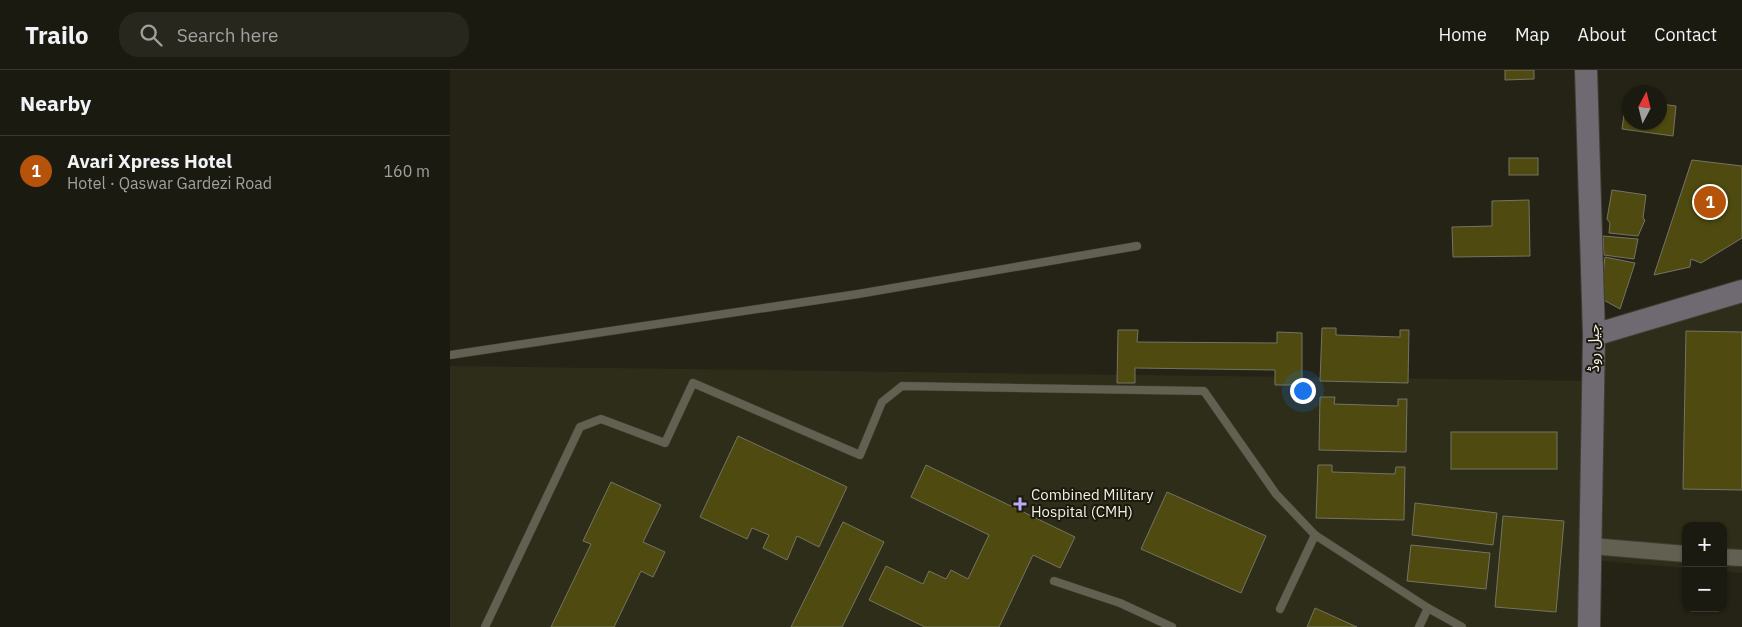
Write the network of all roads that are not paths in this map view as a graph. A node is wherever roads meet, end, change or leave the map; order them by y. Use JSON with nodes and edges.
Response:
{"nodes":[{"id":1,"x":1586,"y":70,"type":"edge"},
{"id":2,"x":1137,"y":246,"type":"dead end"},
{"id":3,"x":1742,"y":291,"type":"edge"},
{"id":4,"x":1594,"y":335,"type":"junction"},
{"id":5,"x":450,"y":355,"type":"edge"},
{"id":6,"x":1316,"y":535,"type":"junction"},
{"id":7,"x":1591,"y":546,"type":"junction"},
{"id":8,"x":1682,"y":554,"type":"edge"},
{"id":9,"x":1727,"y":557,"type":"edge"},
{"id":10,"x":1742,"y":558,"type":"edge"},
{"id":11,"x":1054,"y":581,"type":"dead end"},
{"id":12,"x":1428,"y":608,"type":"junction"},
{"id":13,"x":1280,"y":609,"type":"dead end"},
{"id":14,"x":485,"y":627,"type":"edge"},
{"id":15,"x":1172,"y":627,"type":"edge"},
{"id":16,"x":1419,"y":627,"type":"edge"},
{"id":17,"x":1462,"y":627,"type":"edge"},
{"id":18,"x":1589,"y":627,"type":"edge"}],
"edges":[{"from":1,"to":4,"type":"main road","name":"جیل روڈ"},
{"from":2,"to":5,"type":"lane"},
{"from":3,"to":4,"type":"main road"},
{"from":4,"to":7,"type":"main road","name":"جیل روڈ"},
{"from":6,"to":12,"type":"lane"},
{"from":6,"to":13,"type":"lane"},
{"from":6,"to":14,"type":"lane"},
{"from":7,"to":8,"type":"street"},
{"from":7,"to":18,"type":"main road","name":"جیل روڈ"},
{"from":9,"to":10,"type":"street"},
{"from":11,"to":15,"type":"lane"},
{"from":12,"to":16,"type":"lane"},
{"from":12,"to":17,"type":"lane"}]}
